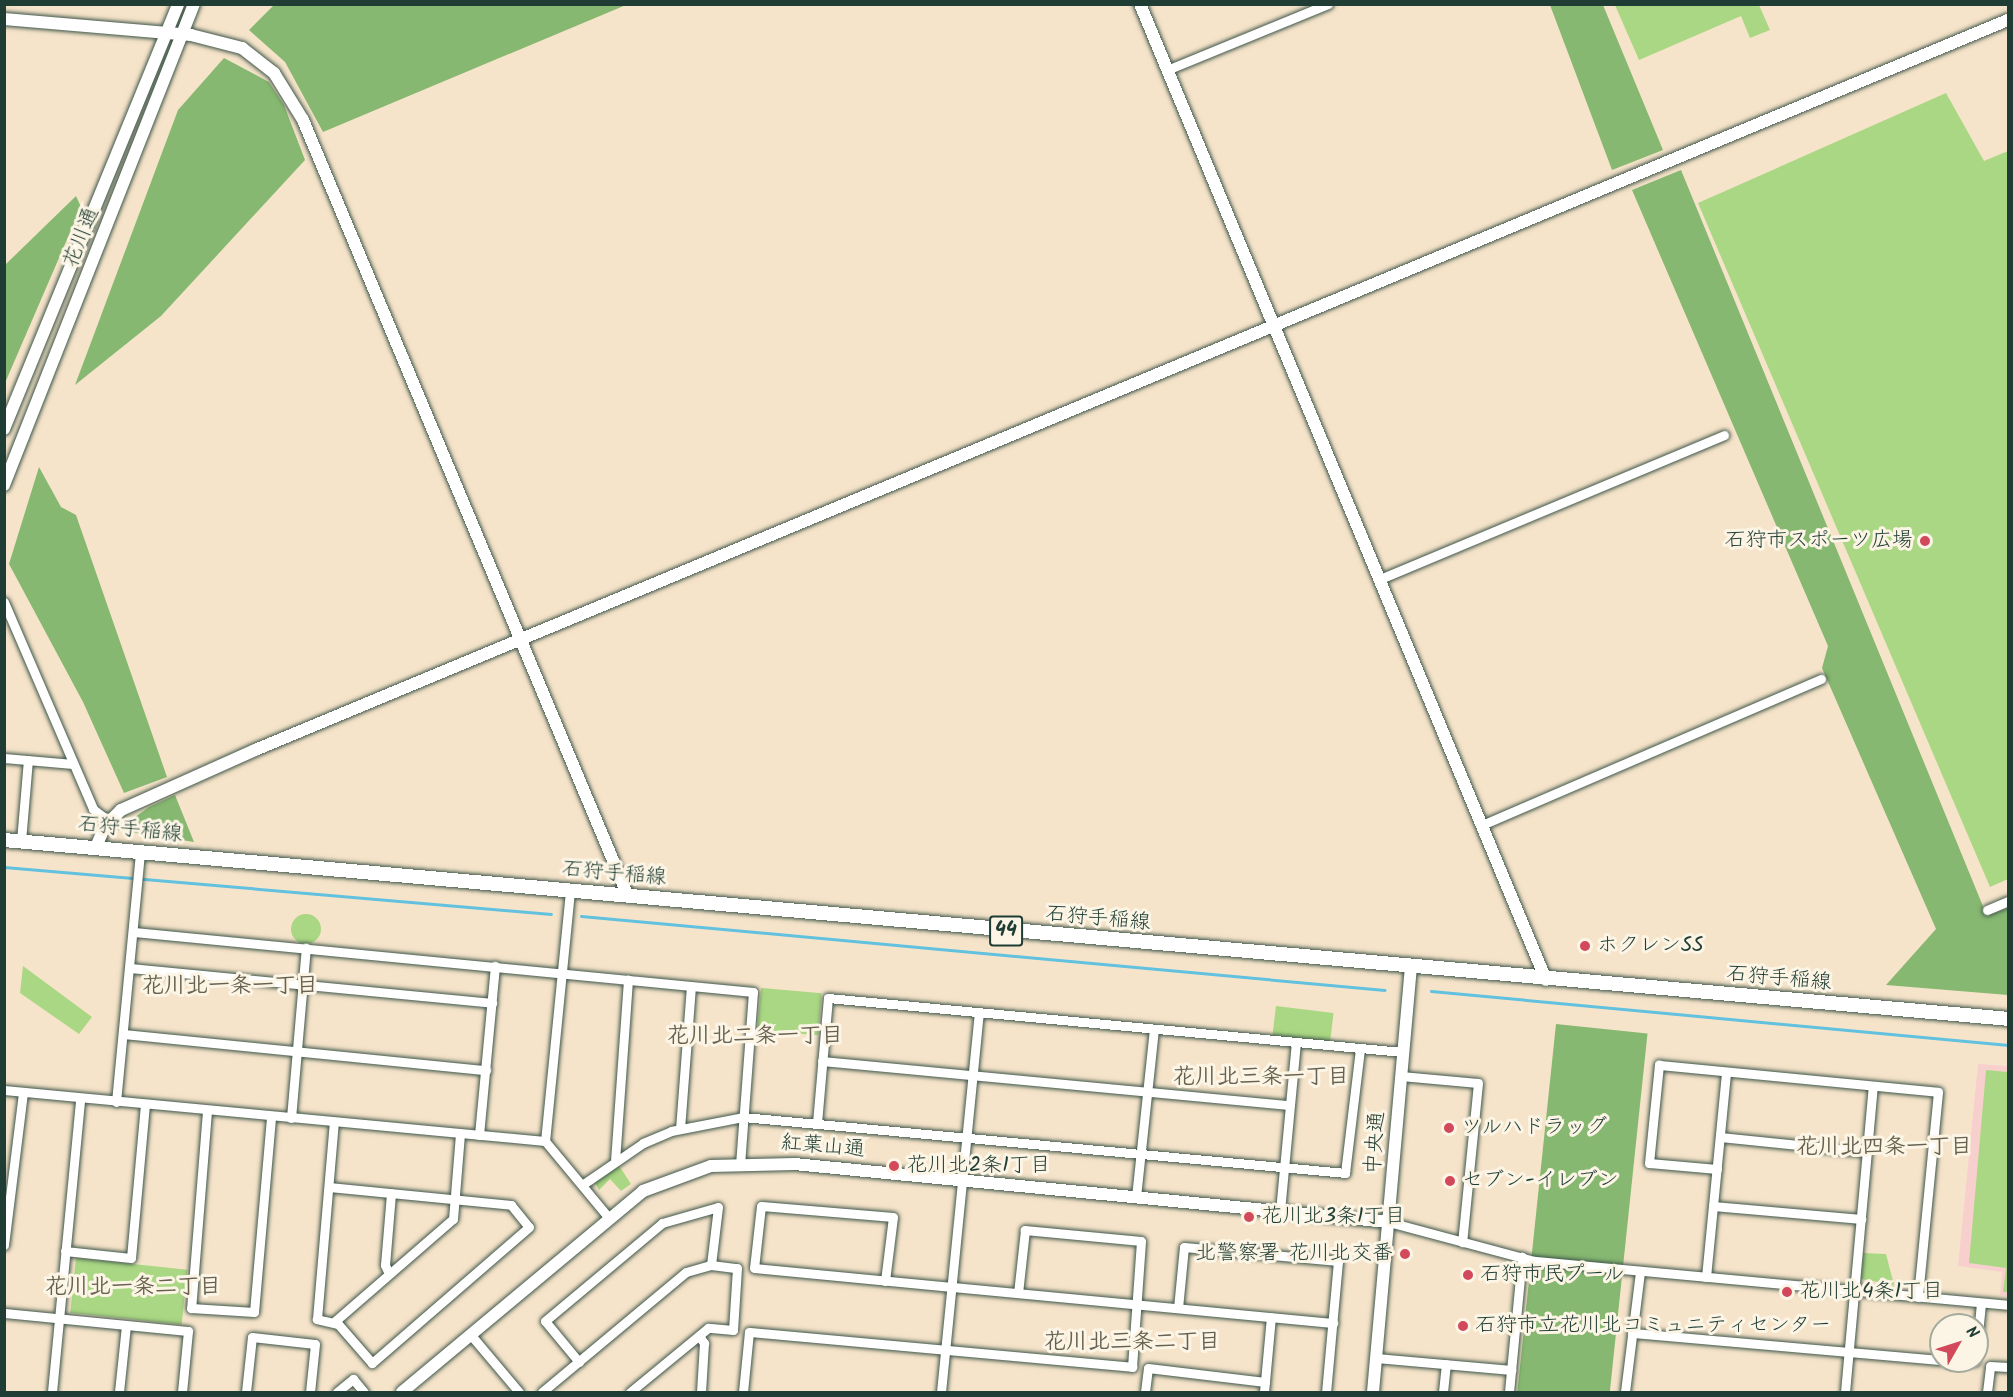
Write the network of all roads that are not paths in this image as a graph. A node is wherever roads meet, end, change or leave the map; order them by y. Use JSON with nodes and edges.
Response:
{"nodes":[{"id":1,"x":178,"y":4,"type":"edge"},
{"id":2,"x":194,"y":4,"type":"edge"},
{"id":3,"x":1140,"y":4,"type":"edge"},
{"id":4,"x":1328,"y":4,"type":"edge"},
{"id":5,"x":4,"y":19,"type":"edge"},
{"id":6,"x":2008,"y":20,"type":"edge"},
{"id":7,"x":167,"y":33,"type":"junction"},
{"id":8,"x":182,"y":34,"type":"junction"},
{"id":9,"x":1167,"y":70,"type":"junction"},
{"id":10,"x":1274,"y":327,"type":"junction"},
{"id":11,"x":4,"y":429,"type":"edge"},
{"id":12,"x":1724,"y":435,"type":"dead end"},
{"id":13,"x":4,"y":485,"type":"edge"},
{"id":14,"x":1380,"y":579,"type":"junction"},
{"id":15,"x":4,"y":602,"type":"edge"},
{"id":16,"x":524,"y":641,"type":"junction"},
{"id":17,"x":1821,"y":679,"type":"dead end"},
{"id":18,"x":4,"y":758,"type":"edge"},
{"id":19,"x":28,"y":760,"type":"junction"},
{"id":20,"x":73,"y":764,"type":"junction"},
{"id":21,"x":109,"y":821,"type":"junction"},
{"id":22,"x":1484,"y":824,"type":"junction"},
{"id":23,"x":4,"y":840,"type":"edge"},
{"id":24,"x":21,"y":841,"type":"junction"},
{"id":25,"x":96,"y":847,"type":"junction"},
{"id":26,"x":140,"y":853,"type":"junction"},
{"id":27,"x":570,"y":891,"type":"junction"},
{"id":28,"x":628,"y":896,"type":"junction"},
{"id":29,"x":2008,"y":902,"type":"edge"},
{"id":30,"x":1987,"y":910,"type":"dead end"},
{"id":31,"x":134,"y":932,"type":"junction"},
{"id":32,"x":306,"y":948,"type":"junction"},
{"id":33,"x":495,"y":966,"type":"junction"},
{"id":34,"x":130,"y":968,"type":"junction"},
{"id":35,"x":1411,"y":968,"type":"junction"},
{"id":36,"x":562,"y":973,"type":"junction"},
{"id":37,"x":628,"y":979,"type":"junction"},
{"id":38,"x":1546,"y":980,"type":"junction"},
{"id":39,"x":303,"y":986,"type":"junction"},
{"id":40,"x":691,"y":986,"type":"junction"},
{"id":41,"x":492,"y":1003,"type":"junction"},
{"id":42,"x":979,"y":1013,"type":"junction"},
{"id":43,"x":2008,"y":1019,"type":"edge"},
{"id":44,"x":1154,"y":1029,"type":"junction"},
{"id":45,"x":123,"y":1034,"type":"junction"},
{"id":46,"x":1296,"y":1042,"type":"junction"},
{"id":47,"x":1360,"y":1049,"type":"junction"},
{"id":48,"x":297,"y":1052,"type":"junction"},
{"id":49,"x":1402,"y":1052,"type":"junction"},
{"id":50,"x":822,"y":1060,"type":"junction"},
{"id":51,"x":486,"y":1070,"type":"junction"},
{"id":52,"x":1726,"y":1072,"type":"junction"},
{"id":53,"x":973,"y":1075,"type":"junction"},
{"id":54,"x":1401,"y":1076,"type":"junction"},
{"id":55,"x":1873,"y":1087,"type":"junction"},
{"id":56,"x":4,"y":1090,"type":"edge"},
{"id":57,"x":1148,"y":1091,"type":"junction"},
{"id":58,"x":24,"y":1093,"type":"junction"},
{"id":59,"x":80,"y":1099,"type":"junction"},
{"id":60,"x":116,"y":1102,"type":"junction"},
{"id":61,"x":145,"y":1105,"type":"junction"},
{"id":62,"x":1289,"y":1105,"type":"junction"},
{"id":63,"x":207,"y":1111,"type":"junction"},
{"id":64,"x":271,"y":1116,"type":"junction"},
{"id":65,"x":743,"y":1117,"type":"junction"},
{"id":66,"x":291,"y":1118,"type":"junction"},
{"id":67,"x":334,"y":1122,"type":"junction"},
{"id":68,"x":817,"y":1123,"type":"junction"},
{"id":69,"x":680,"y":1129,"type":"junction"},
{"id":70,"x":460,"y":1133,"type":"junction"},
{"id":71,"x":479,"y":1135,"type":"junction"},
{"id":72,"x":967,"y":1137,"type":"junction"},
{"id":73,"x":1720,"y":1137,"type":"junction"},
{"id":74,"x":545,"y":1140,"type":"junction"},
{"id":75,"x":1867,"y":1152,"type":"junction"},
{"id":76,"x":1143,"y":1154,"type":"junction"},
{"id":77,"x":615,"y":1161,"type":"junction"},
{"id":78,"x":740,"y":1163,"type":"junction"},
{"id":79,"x":1284,"y":1167,"type":"junction"},
{"id":80,"x":1717,"y":1169,"type":"junction"},
{"id":81,"x":963,"y":1179,"type":"junction"},
{"id":82,"x":582,"y":1185,"type":"junction"},
{"id":83,"x":328,"y":1188,"type":"junction"},
{"id":84,"x":391,"y":1193,"type":"junction"},
{"id":85,"x":1136,"y":1197,"type":"junction"},
{"id":86,"x":455,"y":1200,"type":"junction"},
{"id":87,"x":1713,"y":1206,"type":"junction"},
{"id":88,"x":1280,"y":1211,"type":"junction"},
{"id":89,"x":609,"y":1218,"type":"junction"},
{"id":90,"x":1861,"y":1219,"type":"junction"},
{"id":91,"x":1389,"y":1222,"type":"junction"},
{"id":92,"x":1462,"y":1242,"type":"junction"},
{"id":93,"x":4,"y":1245,"type":"edge"},
{"id":94,"x":65,"y":1251,"type":"junction"},
{"id":95,"x":1522,"y":1257,"type":"junction"},
{"id":96,"x":711,"y":1265,"type":"junction"},
{"id":97,"x":1640,"y":1271,"type":"junction"},
{"id":98,"x":390,"y":1274,"type":"junction"},
{"id":99,"x":1706,"y":1277,"type":"junction"},
{"id":100,"x":885,"y":1281,"type":"junction"},
{"id":101,"x":952,"y":1287,"type":"junction"},
{"id":102,"x":1855,"y":1291,"type":"junction"},
{"id":103,"x":1018,"y":1293,"type":"junction"},
{"id":104,"x":1918,"y":1297,"type":"junction"},
{"id":105,"x":1981,"y":1303,"type":"junction"},
{"id":106,"x":1137,"y":1305,"type":"junction"},
{"id":107,"x":2008,"y":1305,"type":"edge"},
{"id":108,"x":1178,"y":1308,"type":"junction"},
{"id":109,"x":4,"y":1313,"type":"edge"},
{"id":110,"x":1980,"y":1313,"type":"edge"},
{"id":111,"x":1271,"y":1317,"type":"junction"},
{"id":112,"x":59,"y":1318,"type":"junction"},
{"id":113,"x":334,"y":1322,"type":"junction"},
{"id":114,"x":1333,"y":1323,"type":"junction"},
{"id":115,"x":126,"y":1324,"type":"junction"},
{"id":116,"x":1632,"y":1333,"type":"junction"},
{"id":117,"x":470,"y":1334,"type":"junction"},
{"id":118,"x":699,"y":1336,"type":"junction"},
{"id":119,"x":946,"y":1351,"type":"junction"},
{"id":120,"x":1849,"y":1352,"type":"junction"},
{"id":121,"x":1376,"y":1358,"type":"junction"},
{"id":122,"x":1929,"y":1359,"type":"edge"},
{"id":123,"x":579,"y":1362,"type":"junction"},
{"id":124,"x":1446,"y":1364,"type":"junction"},
{"id":125,"x":2008,"y":1367,"type":"edge"},
{"id":126,"x":1511,"y":1370,"type":"junction"},
{"id":127,"x":1265,"y":1382,"type":"junction"},
{"id":128,"x":52,"y":1392,"type":"edge"},
{"id":129,"x":119,"y":1392,"type":"edge"},
{"id":130,"x":182,"y":1392,"type":"edge"},
{"id":131,"x":246,"y":1392,"type":"edge"},
{"id":132,"x":310,"y":1392,"type":"edge"},
{"id":133,"x":337,"y":1392,"type":"edge"},
{"id":134,"x":364,"y":1392,"type":"edge"},
{"id":135,"x":402,"y":1392,"type":"edge"},
{"id":136,"x":519,"y":1392,"type":"edge"},
{"id":137,"x":542,"y":1392,"type":"edge"},
{"id":138,"x":630,"y":1392,"type":"edge"},
{"id":139,"x":701,"y":1392,"type":"edge"},
{"id":140,"x":742,"y":1392,"type":"edge"},
{"id":141,"x":941,"y":1392,"type":"edge"},
{"id":142,"x":1145,"y":1392,"type":"edge"},
{"id":143,"x":1264,"y":1392,"type":"edge"},
{"id":144,"x":1326,"y":1392,"type":"edge"},
{"id":145,"x":1373,"y":1392,"type":"edge"},
{"id":146,"x":1443,"y":1392,"type":"edge"},
{"id":147,"x":1509,"y":1392,"type":"edge"},
{"id":148,"x":1625,"y":1392,"type":"edge"},
{"id":149,"x":1845,"y":1392,"type":"edge"},
{"id":150,"x":1987,"y":1392,"type":"edge"}],
"edges":[{"from":1,"to":7,"type":"street","name":"花川通"},
{"from":2,"to":8,"type":"street","name":"花川通"},
{"from":3,"to":9,"type":"street"},
{"from":4,"to":9,"type":"street"},
{"from":5,"to":7,"type":"street"},
{"from":6,"to":10,"type":"street"},
{"from":7,"to":8,"type":"street"},
{"from":7,"to":11,"type":"street","name":"花川通"},
{"from":8,"to":13,"type":"street","name":"花川通"},
{"from":8,"to":16,"type":"street"},
{"from":9,"to":10,"type":"street"},
{"from":10,"to":14,"type":"street"},
{"from":10,"to":16,"type":"street"},
{"from":12,"to":14,"type":"street"},
{"from":14,"to":22,"type":"street"},
{"from":15,"to":20,"type":"street"},
{"from":16,"to":21,"type":"street"},
{"from":16,"to":28,"type":"street"},
{"from":17,"to":22,"type":"street"},
{"from":18,"to":19,"type":"street"},
{"from":19,"to":20,"type":"street"},
{"from":19,"to":24,"type":"street"},
{"from":20,"to":21,"type":"street"},
{"from":21,"to":25,"type":"street"},
{"from":22,"to":38,"type":"street"},
{"from":23,"to":24,"type":"main road","name":"石狩手稲線","number":"44"},
{"from":24,"to":25,"type":"main road","name":"石狩手稲線","number":"44"},
{"from":25,"to":26,"type":"main road","name":"石狩手稲線","number":"44"},
{"from":26,"to":27,"type":"main road","name":"石狩手稲線","number":"44"},
{"from":26,"to":31,"type":"street"},
{"from":27,"to":28,"type":"main road","name":"石狩手稲線","number":"44"},
{"from":27,"to":36,"type":"street"},
{"from":28,"to":35,"type":"main road","name":"石狩手稲線","number":"44"},
{"from":29,"to":30,"type":"street"},
{"from":31,"to":32,"type":"street"},
{"from":31,"to":34,"type":"street"},
{"from":32,"to":33,"type":"street"},
{"from":32,"to":39,"type":"street"},
{"from":33,"to":36,"type":"street"},
{"from":33,"to":41,"type":"street"},
{"from":34,"to":39,"type":"street"},
{"from":34,"to":45,"type":"street"},
{"from":35,"to":38,"type":"main road","name":"石狩手稲線","number":"44"},
{"from":35,"to":49,"type":"street","name":"中央通"},
{"from":36,"to":37,"type":"street"},
{"from":36,"to":74,"type":"street"},
{"from":37,"to":40,"type":"street"},
{"from":37,"to":77,"type":"street"},
{"from":38,"to":43,"type":"main road","name":"石狩手稲線","number":"44"},
{"from":39,"to":41,"type":"street"},
{"from":39,"to":48,"type":"street"},
{"from":40,"to":65,"type":"street"},
{"from":40,"to":69,"type":"street"},
{"from":41,"to":51,"type":"street"},
{"from":42,"to":44,"type":"street"},
{"from":42,"to":50,"type":"street"},
{"from":42,"to":53,"type":"street"},
{"from":44,"to":46,"type":"street"},
{"from":44,"to":57,"type":"street"},
{"from":45,"to":48,"type":"street"},
{"from":45,"to":60,"type":"street"},
{"from":46,"to":47,"type":"street"},
{"from":46,"to":62,"type":"street"},
{"from":47,"to":49,"type":"street"},
{"from":47,"to":79,"type":"street"},
{"from":48,"to":51,"type":"street"},
{"from":48,"to":66,"type":"street"},
{"from":49,"to":54,"type":"street","name":"中央通"},
{"from":50,"to":53,"type":"street"},
{"from":50,"to":68,"type":"street"},
{"from":51,"to":71,"type":"street"},
{"from":52,"to":55,"type":"street"},
{"from":52,"to":73,"type":"street"},
{"from":52,"to":80,"type":"street"},
{"from":53,"to":57,"type":"street"},
{"from":53,"to":72,"type":"street"},
{"from":54,"to":91,"type":"street","name":"中央通"},
{"from":54,"to":92,"type":"street"},
{"from":55,"to":75,"type":"street"},
{"from":55,"to":104,"type":"street"},
{"from":56,"to":58,"type":"street"},
{"from":57,"to":62,"type":"street"},
{"from":57,"to":76,"type":"street"},
{"from":58,"to":59,"type":"street"},
{"from":58,"to":93,"type":"street"},
{"from":59,"to":60,"type":"street"},
{"from":59,"to":94,"type":"street"},
{"from":60,"to":61,"type":"street"},
{"from":61,"to":63,"type":"street"},
{"from":61,"to":94,"type":"street"},
{"from":62,"to":79,"type":"street"},
{"from":63,"to":64,"type":"street"},
{"from":63,"to":64,"type":"street"},
{"from":64,"to":66,"type":"street"},
{"from":65,"to":68,"type":"street"},
{"from":65,"to":69,"type":"street"},
{"from":65,"to":78,"type":"street"},
{"from":66,"to":67,"type":"street"},
{"from":67,"to":70,"type":"street"},
{"from":67,"to":83,"type":"street"},
{"from":68,"to":72,"type":"street"},
{"from":69,"to":77,"type":"street"},
{"from":70,"to":71,"type":"street"},
{"from":70,"to":86,"type":"street"},
{"from":71,"to":74,"type":"street"},
{"from":72,"to":76,"type":"street"},
{"from":72,"to":81,"type":"street"},
{"from":73,"to":75,"type":"street"},
{"from":73,"to":80,"type":"street"},
{"from":74,"to":82,"type":"street"},
{"from":75,"to":90,"type":"street"},
{"from":76,"to":79,"type":"street"},
{"from":76,"to":85,"type":"street"},
{"from":77,"to":82,"type":"street"},
{"from":78,"to":81,"type":"street","name":"紅葉山通"},
{"from":78,"to":89,"type":"street","name":"紅葉山通"},
{"from":79,"to":88,"type":"street"},
{"from":80,"to":87,"type":"street"},
{"from":81,"to":85,"type":"street","name":"紅葉山通"},
{"from":81,"to":101,"type":"street"},
{"from":82,"to":89,"type":"street"},
{"from":83,"to":84,"type":"street"},
{"from":83,"to":113,"type":"street"},
{"from":84,"to":86,"type":"street"},
{"from":84,"to":98,"type":"street"},
{"from":85,"to":88,"type":"street","name":"紅葉山通"},
{"from":86,"to":98,"type":"street"},
{"from":86,"to":113,"type":"street"},
{"from":87,"to":90,"type":"street"},
{"from":87,"to":99,"type":"street"},
{"from":88,"to":91,"type":"street","name":"紅葉山通"},
{"from":89,"to":117,"type":"street","name":"紅葉山通"},
{"from":90,"to":102,"type":"street"},
{"from":91,"to":92,"type":"street"},
{"from":91,"to":121,"type":"street","name":"中央通"},
{"from":92,"to":95,"type":"street"},
{"from":94,"to":112,"type":"street"},
{"from":95,"to":97,"type":"street"},
{"from":95,"to":126,"type":"street"},
{"from":96,"to":118,"type":"street"},
{"from":96,"to":123,"type":"street"},
{"from":96,"to":123,"type":"street"},
{"from":97,"to":99,"type":"street"},
{"from":97,"to":116,"type":"street"},
{"from":98,"to":113,"type":"street"},
{"from":99,"to":102,"type":"street"},
{"from":100,"to":100,"type":"street"},
{"from":100,"to":101,"type":"street"},
{"from":101,"to":103,"type":"street"},
{"from":101,"to":119,"type":"street"},
{"from":102,"to":104,"type":"street"},
{"from":102,"to":120,"type":"street"},
{"from":103,"to":106,"type":"street"},
{"from":103,"to":106,"type":"street"},
{"from":104,"to":105,"type":"street"},
{"from":105,"to":107,"type":"street"},
{"from":105,"to":110,"type":"street"},
{"from":106,"to":108,"type":"street"},
{"from":106,"to":119,"type":"street"},
{"from":108,"to":111,"type":"street"},
{"from":108,"to":114,"type":"street"},
{"from":109,"to":112,"type":"street"},
{"from":111,"to":114,"type":"street"},
{"from":111,"to":127,"type":"street"},
{"from":112,"to":115,"type":"street"},
{"from":112,"to":128,"type":"street"},
{"from":114,"to":144,"type":"street"},
{"from":115,"to":129,"type":"street"},
{"from":115,"to":130,"type":"street"},
{"from":116,"to":120,"type":"street"},
{"from":116,"to":148,"type":"street"},
{"from":117,"to":135,"type":"street","name":"紅葉山通"},
{"from":117,"to":136,"type":"street"},
{"from":118,"to":138,"type":"street"},
{"from":118,"to":139,"type":"street"},
{"from":119,"to":140,"type":"street"},
{"from":119,"to":141,"type":"street"},
{"from":120,"to":122,"type":"street"},
{"from":120,"to":149,"type":"street"},
{"from":121,"to":124,"type":"street"},
{"from":121,"to":145,"type":"street","name":"中央通"},
{"from":123,"to":137,"type":"street"},
{"from":124,"to":126,"type":"street"},
{"from":124,"to":146,"type":"street"},
{"from":125,"to":150,"type":"street"},
{"from":126,"to":147,"type":"street"},
{"from":127,"to":142,"type":"street"},
{"from":127,"to":143,"type":"street"},
{"from":131,"to":132,"type":"street"},
{"from":133,"to":134,"type":"street"}]}
